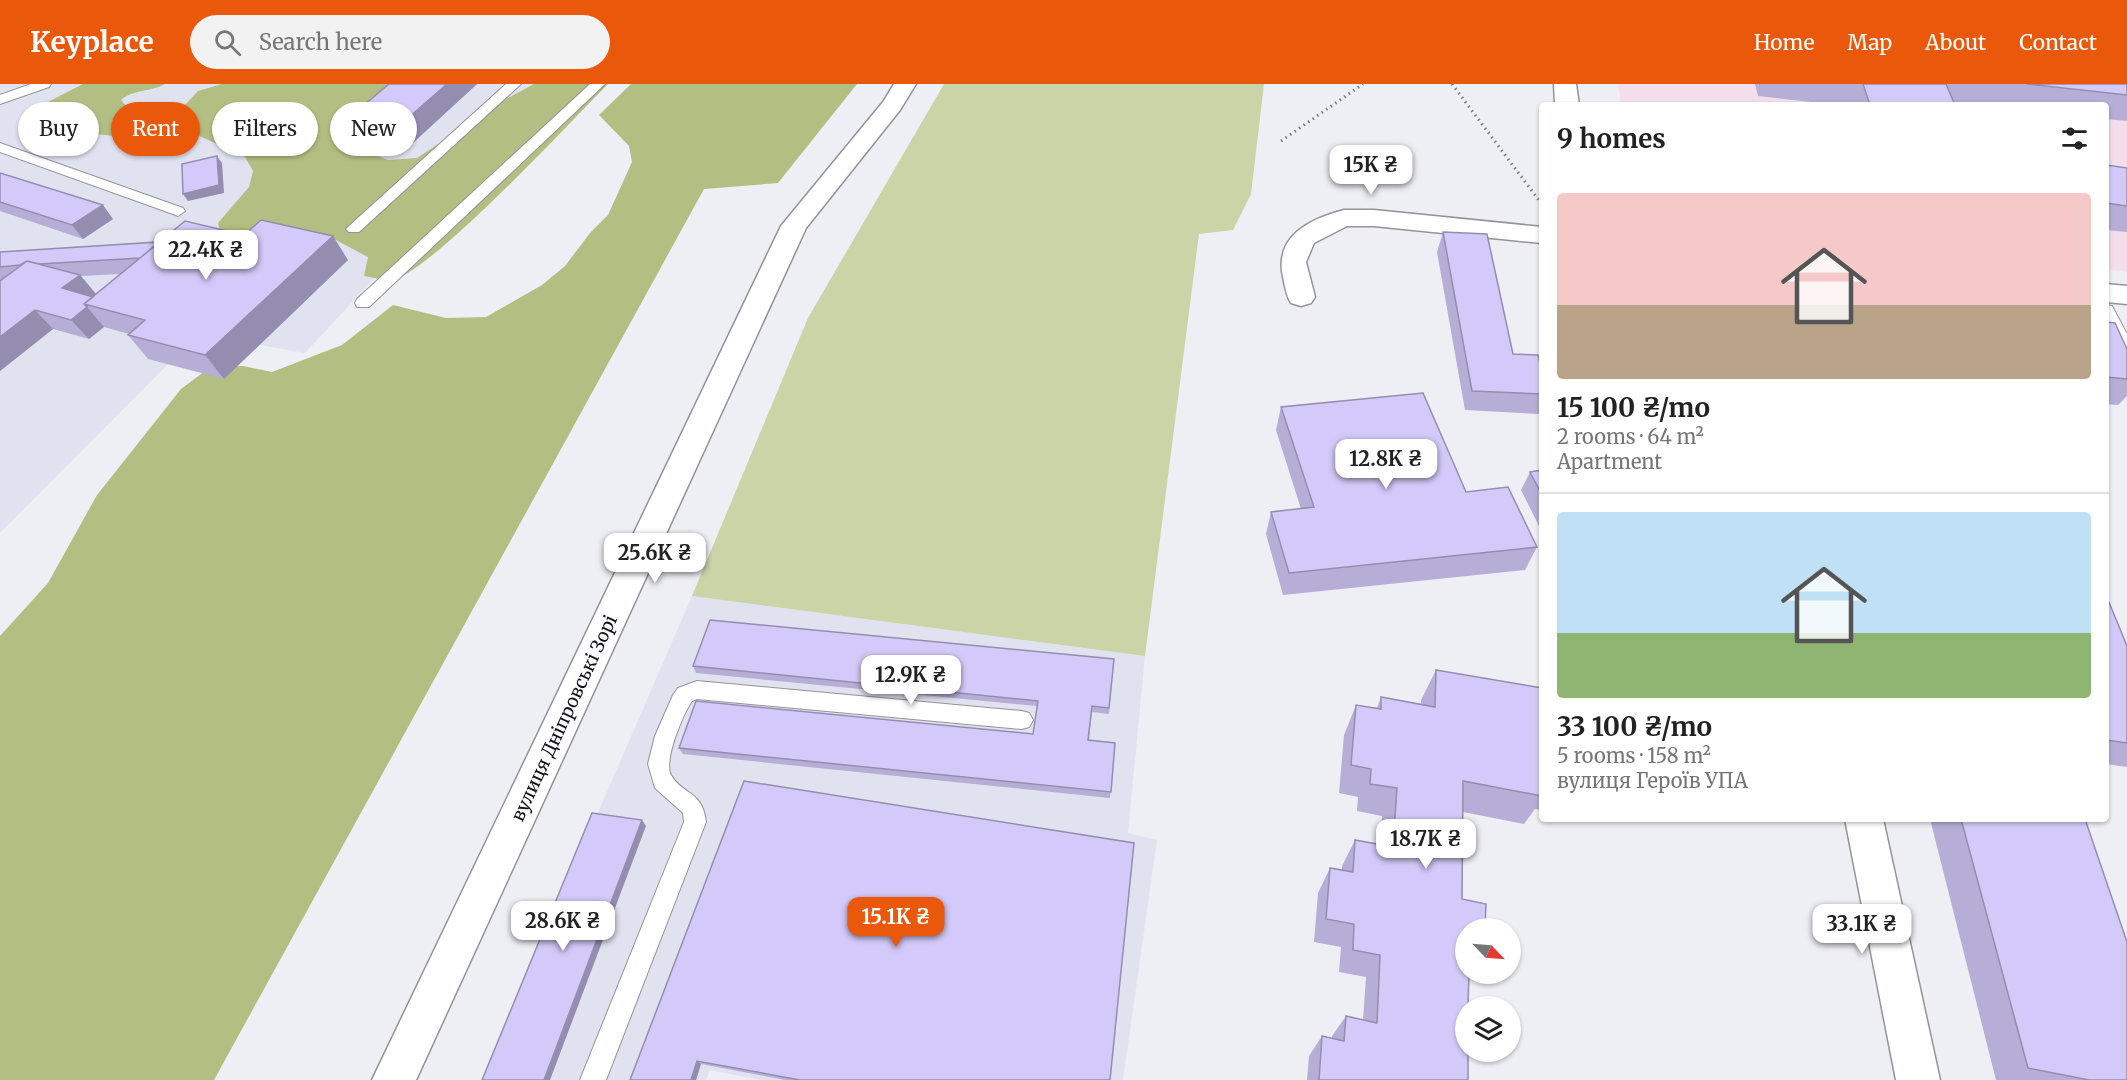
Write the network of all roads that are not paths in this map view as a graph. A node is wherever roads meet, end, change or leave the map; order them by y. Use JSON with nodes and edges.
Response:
{"nodes":[{"id":1,"x":44,"y":84,"type":"edge"},
{"id":2,"x":514,"y":84,"type":"edge"},
{"id":3,"x":598,"y":84,"type":"edge"},
{"id":4,"x":905,"y":84,"type":"edge"},
{"id":5,"x":1565,"y":84,"type":"edge"},
{"id":6,"x":0,"y":100,"type":"edge"},
{"id":7,"x":1567,"y":102,"type":"edge"},
{"id":8,"x":0,"y":147,"type":"edge"},
{"id":9,"x":178,"y":210,"type":"dead end"},
{"id":10,"x":354,"y":229,"type":"dead end"},
{"id":11,"x":1539,"y":236,"type":"edge"},
{"id":12,"x":2109,"y":293,"type":"edge"},
{"id":13,"x":2127,"y":295,"type":"edge"},
{"id":14,"x":1301,"y":297,"type":"dead end"},
{"id":15,"x":363,"y":303,"type":"dead end"},
{"id":16,"x":2109,"y":316,"type":"edge"},
{"id":17,"x":2127,"y":350,"type":"edge"},
{"id":18,"x":1022,"y":720,"type":"dead end"},
{"id":19,"x":1865,"y":822,"type":"edge"},
{"id":20,"x":394,"y":1080,"type":"edge"},
{"id":21,"x":593,"y":1080,"type":"edge"},
{"id":22,"x":1918,"y":1080,"type":"edge"}],
"edges":[{"from":1,"to":6,"type":"lane"},
{"from":2,"to":10,"type":"lane"},
{"from":3,"to":15,"type":"lane"},
{"from":4,"to":20,"type":"street","name":"вулиця Дніпровські Зорі"},
{"from":5,"to":7,"type":"street"},
{"from":8,"to":9,"type":"lane"},
{"from":11,"to":14,"type":"street"},
{"from":12,"to":13,"type":"street"},
{"from":16,"to":17,"type":"lane"},
{"from":18,"to":21,"type":"lane"},
{"from":19,"to":22,"type":"street"}]}
